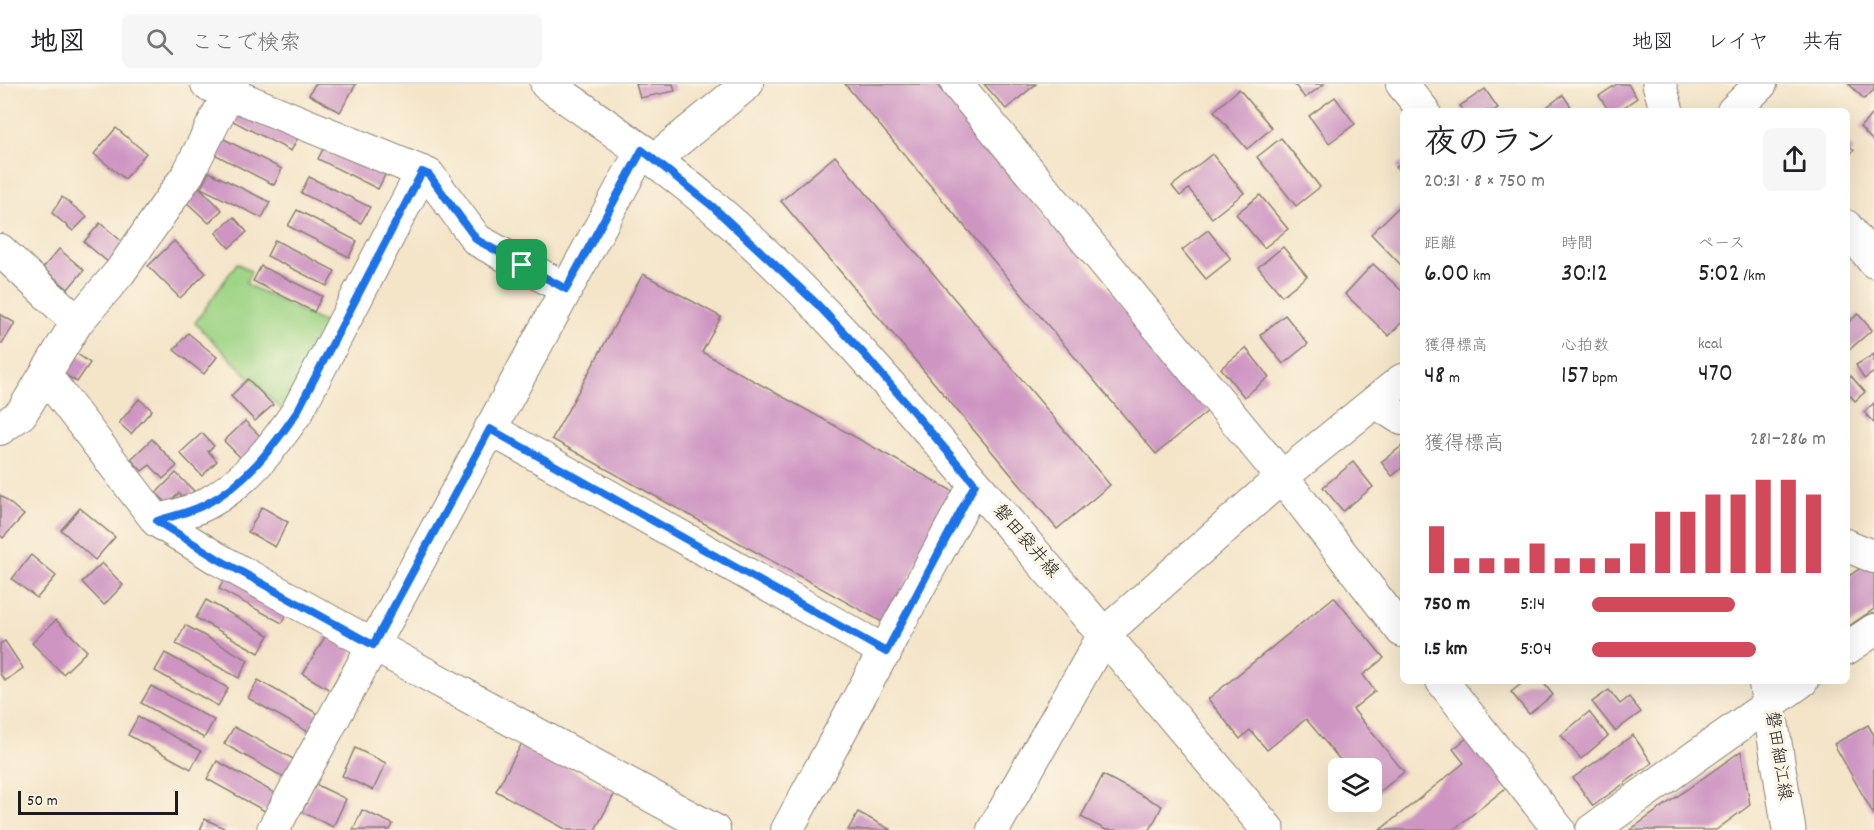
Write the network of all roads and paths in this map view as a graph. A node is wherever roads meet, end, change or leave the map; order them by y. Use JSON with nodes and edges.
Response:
{"nodes":[{"id":1,"x":547,"y":84,"type":"edge"},
{"id":2,"x":747,"y":84,"type":"edge"},
{"id":3,"x":957,"y":84,"type":"edge"},
{"id":4,"x":1402,"y":84,"type":"edge"},
{"id":5,"x":1659,"y":84,"type":"edge"},
{"id":6,"x":223,"y":87,"type":"edge"},
{"id":7,"x":1422,"y":108,"type":"edge"},
{"id":8,"x":1666,"y":108,"type":"edge"},
{"id":9,"x":648,"y":155,"type":"junction"},
{"id":10,"x":422,"y":172,"type":"junction"},
{"id":11,"x":1850,"y":231,"type":"edge"},
{"id":12,"x":0,"y":250,"type":"edge"},
{"id":13,"x":1874,"y":262,"type":"edge"},
{"id":14,"x":566,"y":289,"type":"junction"},
{"id":15,"x":77,"y":322,"type":"junction"},
{"id":16,"x":46,"y":376,"type":"junction"},
{"id":17,"x":1400,"y":382,"type":"edge"},
{"id":18,"x":1375,"y":402,"type":"junction"},
{"id":19,"x":1400,"y":418,"type":"edge"},
{"id":20,"x":0,"y":429,"type":"edge"},
{"id":21,"x":490,"y":429,"type":"junction"},
{"id":22,"x":1282,"y":477,"type":"junction"},
{"id":23,"x":975,"y":484,"type":"junction"},
{"id":24,"x":157,"y":521,"type":"junction"},
{"id":25,"x":1850,"y":547,"type":"edge"},
{"id":26,"x":1874,"y":557,"type":"edge"},
{"id":27,"x":1400,"y":628,"type":"edge"},
{"id":28,"x":1874,"y":630,"type":"edge"},
{"id":29,"x":1105,"y":633,"type":"junction"},
{"id":30,"x":373,"y":645,"type":"junction"},
{"id":31,"x":1850,"y":646,"type":"edge"},
{"id":32,"x":886,"y":652,"type":"junction"},
{"id":33,"x":1444,"y":684,"type":"edge"},
{"id":34,"x":1793,"y":684,"type":"edge"},
{"id":35,"x":1767,"y":693,"type":"edge"},
{"id":36,"x":273,"y":830,"type":"edge"},
{"id":37,"x":714,"y":830,"type":"edge"},
{"id":38,"x":787,"y":830,"type":"edge"},
{"id":39,"x":993,"y":830,"type":"edge"},
{"id":40,"x":1269,"y":830,"type":"edge"},
{"id":41,"x":1559,"y":830,"type":"edge"},
{"id":42,"x":1592,"y":830,"type":"edge"},
{"id":43,"x":1789,"y":830,"type":"edge"}],
"edges":[{"from":1,"to":9,"type":"main road","name":"磐田袋井線"},
{"from":2,"to":9,"type":"street"},
{"from":3,"to":22,"type":"street"},
{"from":4,"to":7,"type":"street"},
{"from":5,"to":8,"type":"main road"},
{"from":6,"to":10,"type":"street"},
{"from":6,"to":15,"type":"street"},
{"from":9,"to":14,"type":"street"},
{"from":9,"to":23,"type":"main road","name":"磐田袋井線"},
{"from":10,"to":14,"type":"street"},
{"from":10,"to":24,"type":"street"},
{"from":11,"to":13,"type":"street"},
{"from":12,"to":15,"type":"street"},
{"from":14,"to":21,"type":"street"},
{"from":15,"to":16,"type":"street"},
{"from":16,"to":20,"type":"street"},
{"from":16,"to":24,"type":"street"},
{"from":17,"to":18,"type":"street"},
{"from":18,"to":19,"type":"street"},
{"from":18,"to":22,"type":"street"},
{"from":21,"to":30,"type":"street"},
{"from":21,"to":32,"type":"street"},
{"from":22,"to":27,"type":"street"},
{"from":22,"to":29,"type":"street"},
{"from":23,"to":29,"type":"main road","name":"磐田袋井線"},
{"from":23,"to":32,"type":"street"},
{"from":24,"to":30,"type":"street"},
{"from":25,"to":26,"type":"street"},
{"from":28,"to":31,"type":"street"},
{"from":29,"to":39,"type":"street"},
{"from":29,"to":40,"type":"main road","name":"磐田袋井線"},
{"from":30,"to":36,"type":"street"},
{"from":30,"to":37,"type":"street"},
{"from":32,"to":38,"type":"street"},
{"from":33,"to":41,"type":"street"},
{"from":34,"to":35,"type":"street"},
{"from":35,"to":42,"type":"street"},
{"from":35,"to":43,"type":"main road","name":"磐田細江線"}]}
